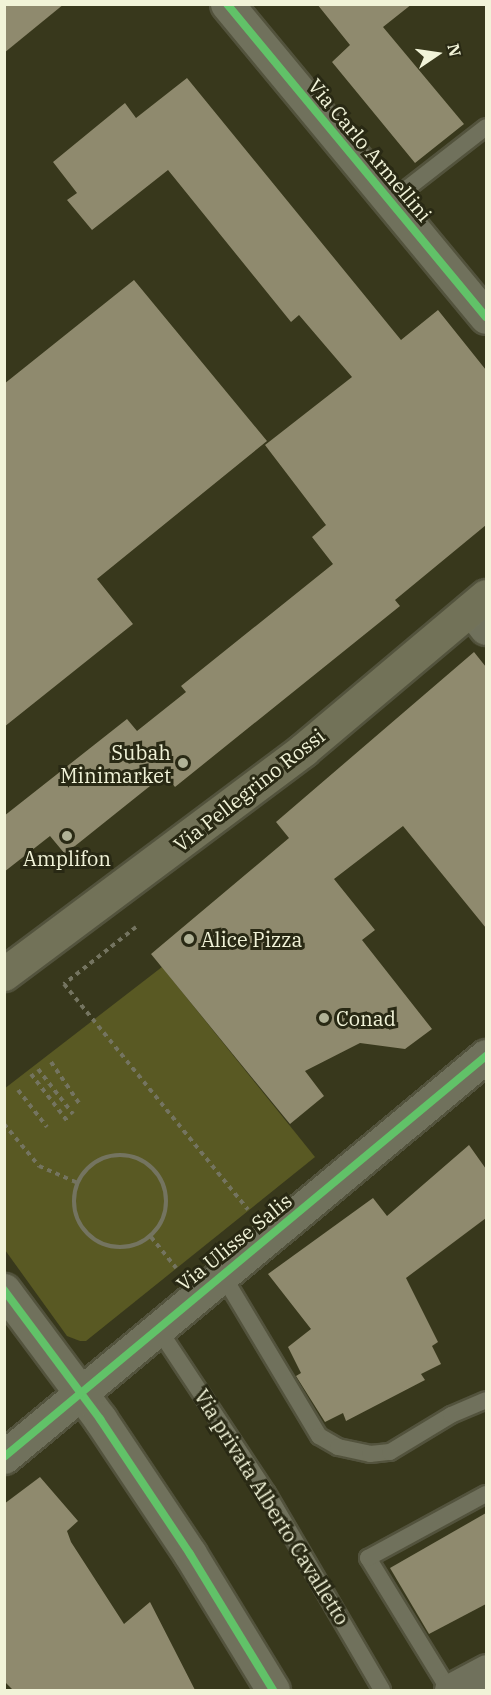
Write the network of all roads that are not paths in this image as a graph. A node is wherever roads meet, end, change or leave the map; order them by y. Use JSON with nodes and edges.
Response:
{"nodes":[{"id":1,"x":227,"y":4,"type":"edge"},
{"id":2,"x":486,"y":127,"type":"edge"},
{"id":3,"x":391,"y":201,"type":"junction"},
{"id":4,"x":486,"y":317,"type":"edge"},
{"id":5,"x":481,"y":611,"type":"edge"},
{"id":6,"x":4,"y":974,"type":"edge"},
{"id":7,"x":486,"y":1056,"type":"edge"},
{"id":8,"x":222,"y":1274,"type":"junction"},
{"id":9,"x":4,"y":1290,"type":"edge"},
{"id":10,"x":157,"y":1327,"type":"junction"},
{"id":11,"x":81,"y":1395,"type":"junction"},
{"id":12,"x":486,"y":1400,"type":"edge"},
{"id":13,"x":4,"y":1457,"type":"edge"},
{"id":14,"x":486,"y":1494,"type":"edge"},
{"id":15,"x":486,"y":1671,"type":"edge"},
{"id":16,"x":273,"y":1690,"type":"edge"},
{"id":17,"x":382,"y":1690,"type":"edge"},
{"id":18,"x":450,"y":1690,"type":"edge"}],
"edges":[{"from":1,"to":3,"type":"street","name":"Via Carlo Armellini"},
{"from":2,"to":3,"type":"lane"},
{"from":3,"to":4,"type":"street","name":"Via Carlo Armellini"},
{"from":5,"to":6,"type":"main road","name":"Via Pellegrino Rossi"},
{"from":7,"to":8,"type":"street","name":"Via Ulisse Salis"},
{"from":8,"to":10,"type":"street","name":"Via Ulisse Salis"},
{"from":8,"to":12,"type":"lane"},
{"from":9,"to":11,"type":"street"},
{"from":10,"to":11,"type":"street","name":"Via Ulisse Salis"},
{"from":10,"to":17,"type":"lane","name":"Via privata Alberto Cavalletto"},
{"from":11,"to":13,"type":"street","name":"Via Ulisse Salis"},
{"from":11,"to":16,"type":"street"},
{"from":14,"to":18,"type":"lane"},
{"from":15,"to":18,"type":"street"}]}
